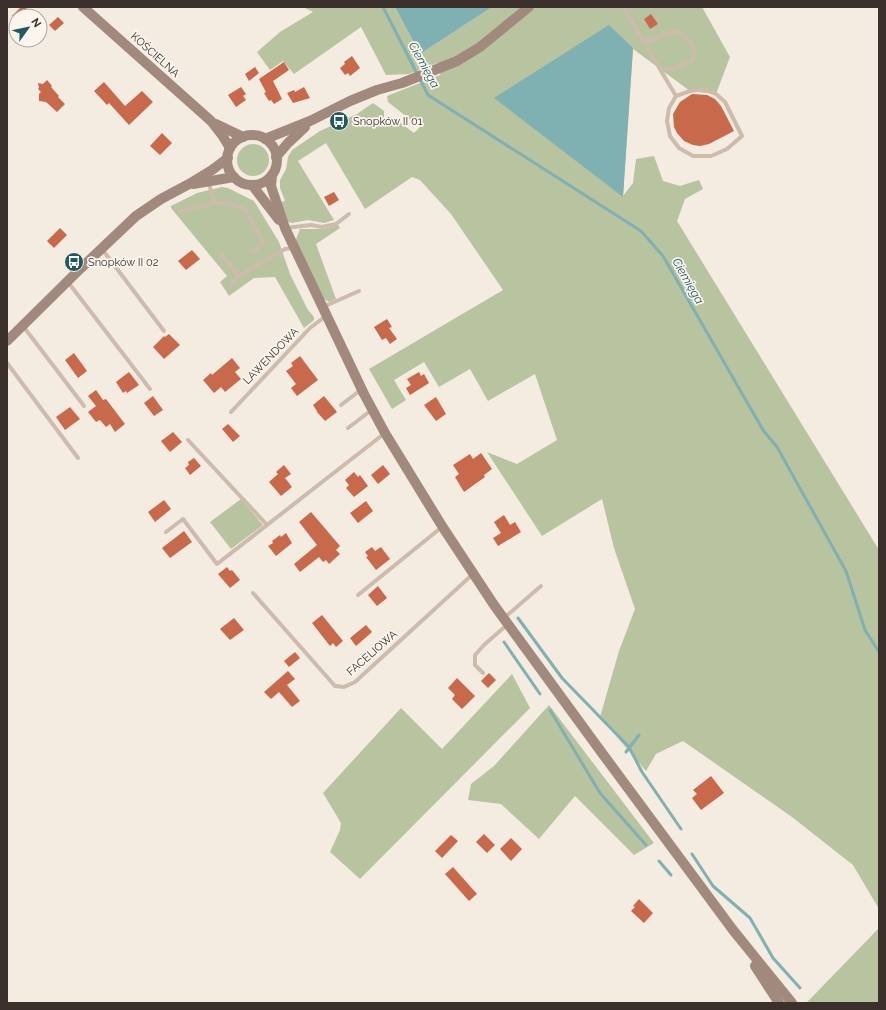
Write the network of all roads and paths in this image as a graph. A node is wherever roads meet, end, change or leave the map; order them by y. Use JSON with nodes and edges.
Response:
{"nodes":[{"id":1,"x":83,"y":7,"type":"edge"},
{"id":2,"x":529,"y":7,"type":"edge"},
{"id":3,"x":623,"y":7,"type":"edge"},
{"id":4,"x":644,"y":42,"type":"junction"},
{"id":5,"x":661,"y":70,"type":"junction"},
{"id":6,"x":676,"y":96,"type":"junction"},
{"id":7,"x":211,"y":121,"type":"junction"},
{"id":8,"x":310,"y":121,"type":"junction"},
{"id":9,"x":243,"y":137,"type":"junction"},
{"id":10,"x":265,"y":140,"type":"junction"},
{"id":11,"x":229,"y":153,"type":"junction"},
{"id":12,"x":276,"y":157,"type":"junction"},
{"id":13,"x":272,"y":176,"type":"junction"},
{"id":14,"x":234,"y":177,"type":"junction"},
{"id":15,"x":208,"y":181,"type":"junction"},
{"id":16,"x":189,"y":184,"type":"junction"},
{"id":17,"x":252,"y":185,"type":"junction"},
{"id":18,"x":215,"y":203,"type":"junction"},
{"id":19,"x":180,"y":211,"type":"dead end"},
{"id":20,"x":349,"y":214,"type":"dead end"},
{"id":21,"x":285,"y":228,"type":"junction"},
{"id":22,"x":294,"y":248,"type":"junction"},
{"id":23,"x":102,"y":249,"type":"junction"},
{"id":24,"x":252,"y":252,"type":"dead end"},
{"id":25,"x":221,"y":254,"type":"dead end"},
{"id":26,"x":239,"y":276,"type":"junction"},
{"id":27,"x":66,"y":282,"type":"junction"},
{"id":28,"x":231,"y":285,"type":"dead end"},
{"id":29,"x":359,"y":291,"type":"dead end"},
{"id":30,"x":325,"y":311,"type":"junction"},
{"id":31,"x":23,"y":325,"type":"junction"},
{"id":32,"x":164,"y":331,"type":"dead end"},
{"id":33,"x":7,"y":341,"type":"edge"},
{"id":34,"x":7,"y":363,"type":"edge"},
{"id":35,"x":150,"y":389,"type":"dead end"},
{"id":36,"x":362,"y":389,"type":"junction"},
{"id":37,"x":341,"y":405,"type":"dead end"},
{"id":38,"x":84,"y":406,"type":"dead end"},
{"id":39,"x":373,"y":409,"type":"junction"},
{"id":40,"x":231,"y":412,"type":"dead end"},
{"id":41,"x":348,"y":428,"type":"dead end"},
{"id":42,"x":385,"y":433,"type":"junction"},
{"id":43,"x":188,"y":440,"type":"dead end"},
{"id":44,"x":78,"y":458,"type":"dead end"},
{"id":45,"x":267,"y":525,"type":"junction"},
{"id":46,"x":442,"y":526,"type":"junction"},
{"id":47,"x":166,"y":532,"type":"dead end"},
{"id":48,"x":473,"y":574,"type":"junction"},
{"id":49,"x":541,"y":586,"type":"dead end"},
{"id":50,"x":253,"y":593,"type":"dead end"},
{"id":51,"x":358,"y":595,"type":"dead end"},
{"id":52,"x":506,"y":621,"type":"junction"},
{"id":53,"x":483,"y":673,"type":"dead end"},
{"id":54,"x":733,"y":930,"type":"junction"},
{"id":55,"x":779,"y":1003,"type":"edge"},
{"id":56,"x":792,"y":1003,"type":"edge"}],
"edges":[{"from":1,"to":7,"type":"main road","name":"KOŚCIELNA"},
{"from":2,"to":8,"type":"main road"},
{"from":3,"to":4,"type":"lane"},
{"from":4,"to":5,"type":"lane"},
{"from":4,"to":5,"type":"lane"},
{"from":5,"to":6,"type":"lane"},
{"from":6,"to":6,"type":"lane"},
{"from":7,"to":9,"type":"main road","name":"KOŚCIELNA"},
{"from":7,"to":11,"type":"main road","name":"KOŚCIELNA"},
{"from":8,"to":10,"type":"main road"},
{"from":8,"to":12,"type":"main road"},
{"from":9,"to":10,"type":"main road"},
{"from":9,"to":11,"type":"main road"},
{"from":10,"to":12,"type":"main road"},
{"from":11,"to":14,"type":"main road"},
{"from":11,"to":16,"type":"main road"},
{"from":12,"to":13,"type":"main road"},
{"from":13,"to":17,"type":"main road"},
{"from":13,"to":21,"type":"main road"},
{"from":14,"to":15,"type":"main road"},
{"from":14,"to":17,"type":"main road"},
{"from":15,"to":16,"type":"main road"},
{"from":15,"to":18,"type":"lane"},
{"from":16,"to":23,"type":"main road"},
{"from":17,"to":21,"type":"main road"},
{"from":18,"to":19,"type":"lane"},
{"from":18,"to":24,"type":"lane"},
{"from":20,"to":21,"type":"lane"},
{"from":21,"to":22,"type":"main road"},
{"from":22,"to":26,"type":"lane"},
{"from":22,"to":30,"type":"main road"},
{"from":23,"to":27,"type":"main road"},
{"from":23,"to":32,"type":"lane"},
{"from":25,"to":26,"type":"lane"},
{"from":26,"to":28,"type":"lane"},
{"from":27,"to":31,"type":"main road"},
{"from":27,"to":35,"type":"lane"},
{"from":29,"to":30,"type":"lane","name":"LAWENDOWA"},
{"from":30,"to":36,"type":"main road"},
{"from":30,"to":40,"type":"lane","name":"LAWENDOWA"},
{"from":31,"to":33,"type":"main road"},
{"from":31,"to":38,"type":"lane"},
{"from":34,"to":44,"type":"lane"},
{"from":36,"to":37,"type":"lane"},
{"from":36,"to":39,"type":"main road"},
{"from":39,"to":41,"type":"lane"},
{"from":39,"to":42,"type":"main road"},
{"from":42,"to":45,"type":"lane"},
{"from":42,"to":46,"type":"main road"},
{"from":43,"to":45,"type":"lane"},
{"from":45,"to":47,"type":"lane"},
{"from":46,"to":48,"type":"main road"},
{"from":46,"to":51,"type":"lane"},
{"from":48,"to":50,"type":"lane","name":"FACELIOWA"},
{"from":48,"to":52,"type":"main road"},
{"from":49,"to":52,"type":"lane"},
{"from":52,"to":53,"type":"lane"},
{"from":52,"to":54,"type":"main road"},
{"from":54,"to":55,"type":"main road"},
{"from":54,"to":56,"type":"main road"}]}
